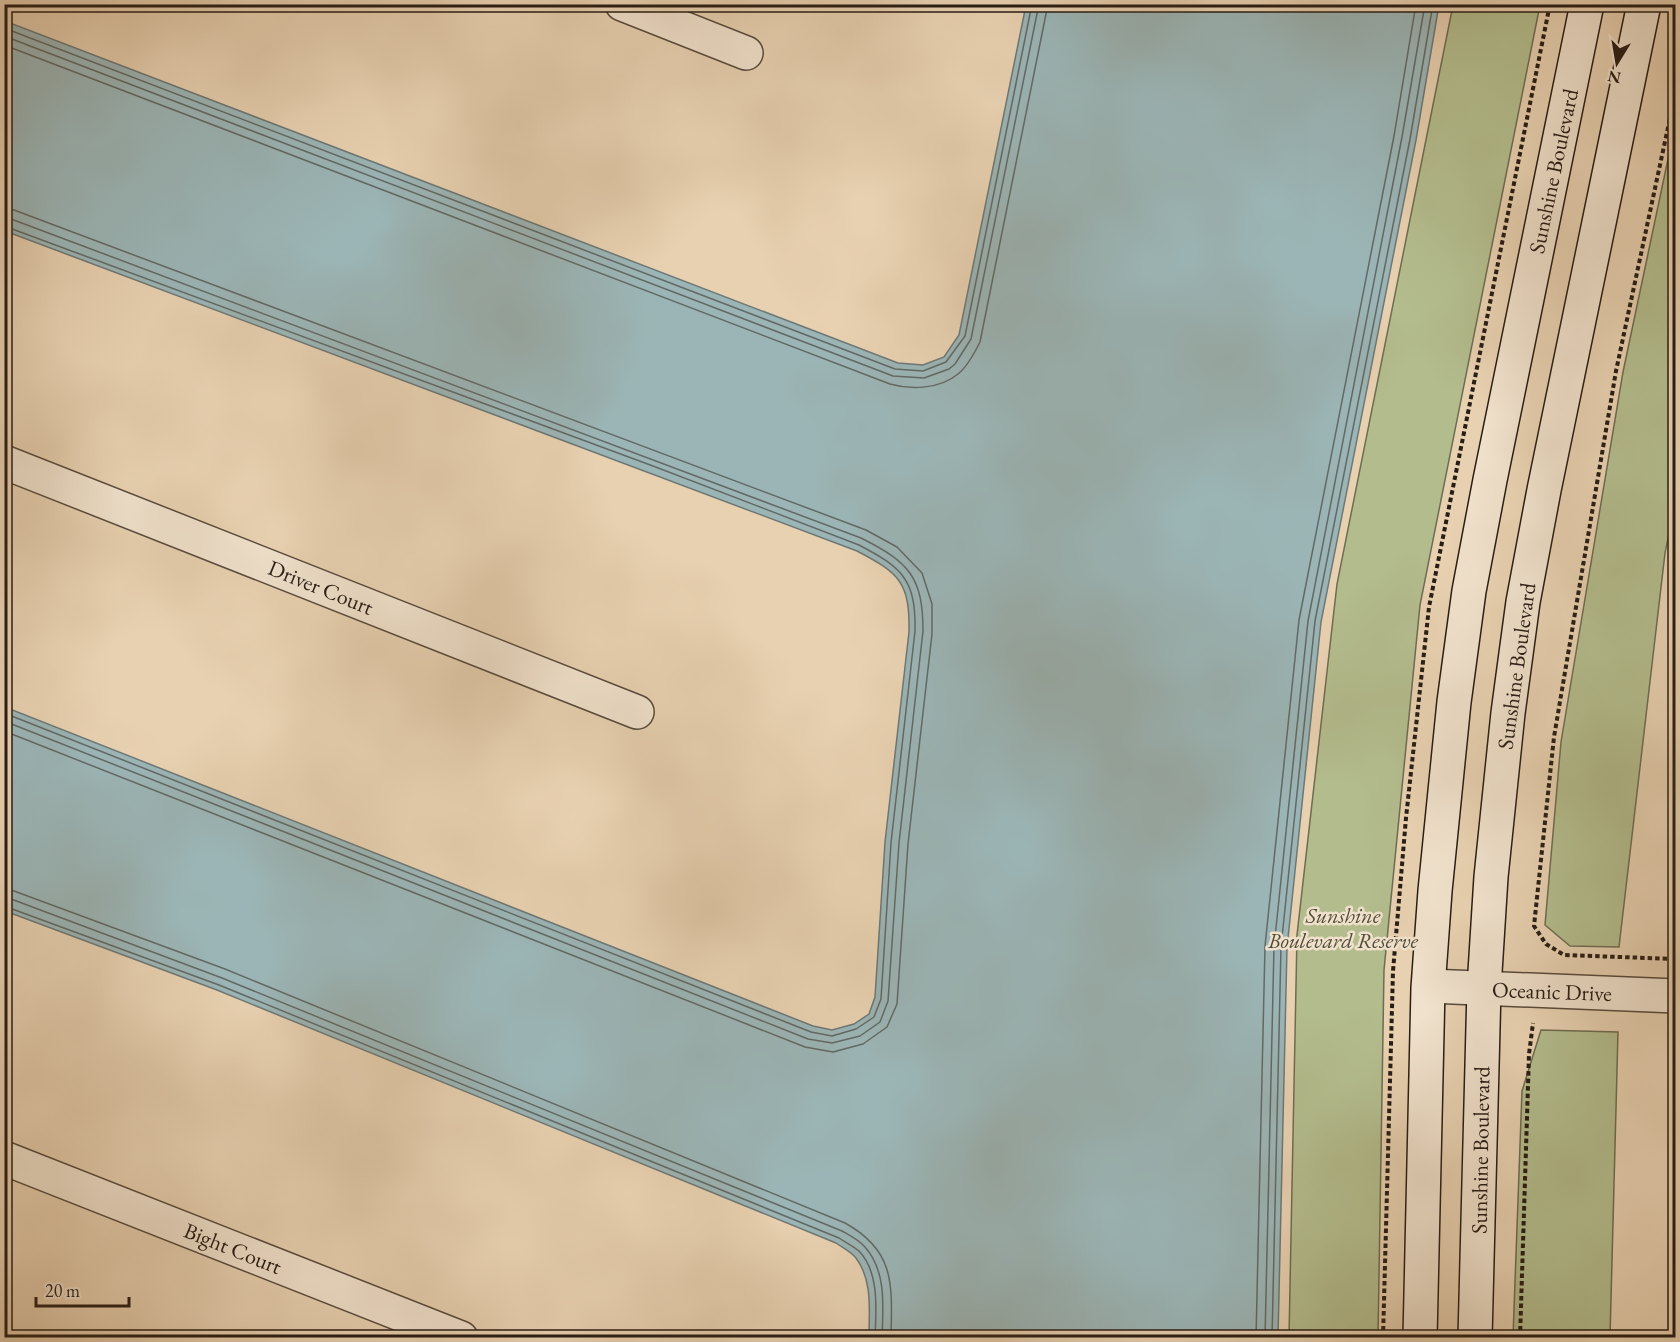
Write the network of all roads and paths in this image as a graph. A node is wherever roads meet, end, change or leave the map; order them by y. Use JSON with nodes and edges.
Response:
{"nodes":[{"id":1,"x":622,"y":4,"type":"edge"},
{"id":2,"x":1587,"y":4,"type":"edge"},
{"id":3,"x":1644,"y":4,"type":"edge"},
{"id":4,"x":746,"y":53,"type":"dead end"},
{"id":5,"x":1676,"y":90,"type":"edge"},
{"id":6,"x":4,"y":462,"type":"edge"},
{"id":7,"x":637,"y":712,"type":"dead end"},
{"id":8,"x":1676,"y":959,"type":"edge"},
{"id":9,"x":1429,"y":986,"type":"junction"},
{"id":10,"x":1484,"y":988,"type":"junction"},
{"id":11,"x":1676,"y":996,"type":"edge"},
{"id":12,"x":1533,"y":1023,"type":"dead end"},
{"id":13,"x":4,"y":1158,"type":"edge"},
{"id":14,"x":461,"y":1338,"type":"edge"},
{"id":15,"x":1420,"y":1338,"type":"edge"},
{"id":16,"x":1474,"y":1338,"type":"edge"},
{"id":17,"x":1520,"y":1338,"type":"edge"}],
"edges":[{"from":1,"to":4,"type":"main road"},
{"from":2,"to":9,"type":"main road","name":"Sunshine Boulevard"},
{"from":3,"to":10,"type":"main road","name":"Sunshine Boulevard"},
{"from":5,"to":8,"type":"path"},
{"from":6,"to":7,"type":"main road","name":"Driver Court"},
{"from":9,"to":10,"type":"main road","name":"Oceanic Drive"},
{"from":9,"to":15,"type":"main road","name":"Sunshine Boulevard"},
{"from":10,"to":11,"type":"main road","name":"Oceanic Drive"},
{"from":10,"to":16,"type":"main road","name":"Sunshine Boulevard"},
{"from":12,"to":17,"type":"path"},
{"from":13,"to":14,"type":"main road","name":"Bight Court"}]}
